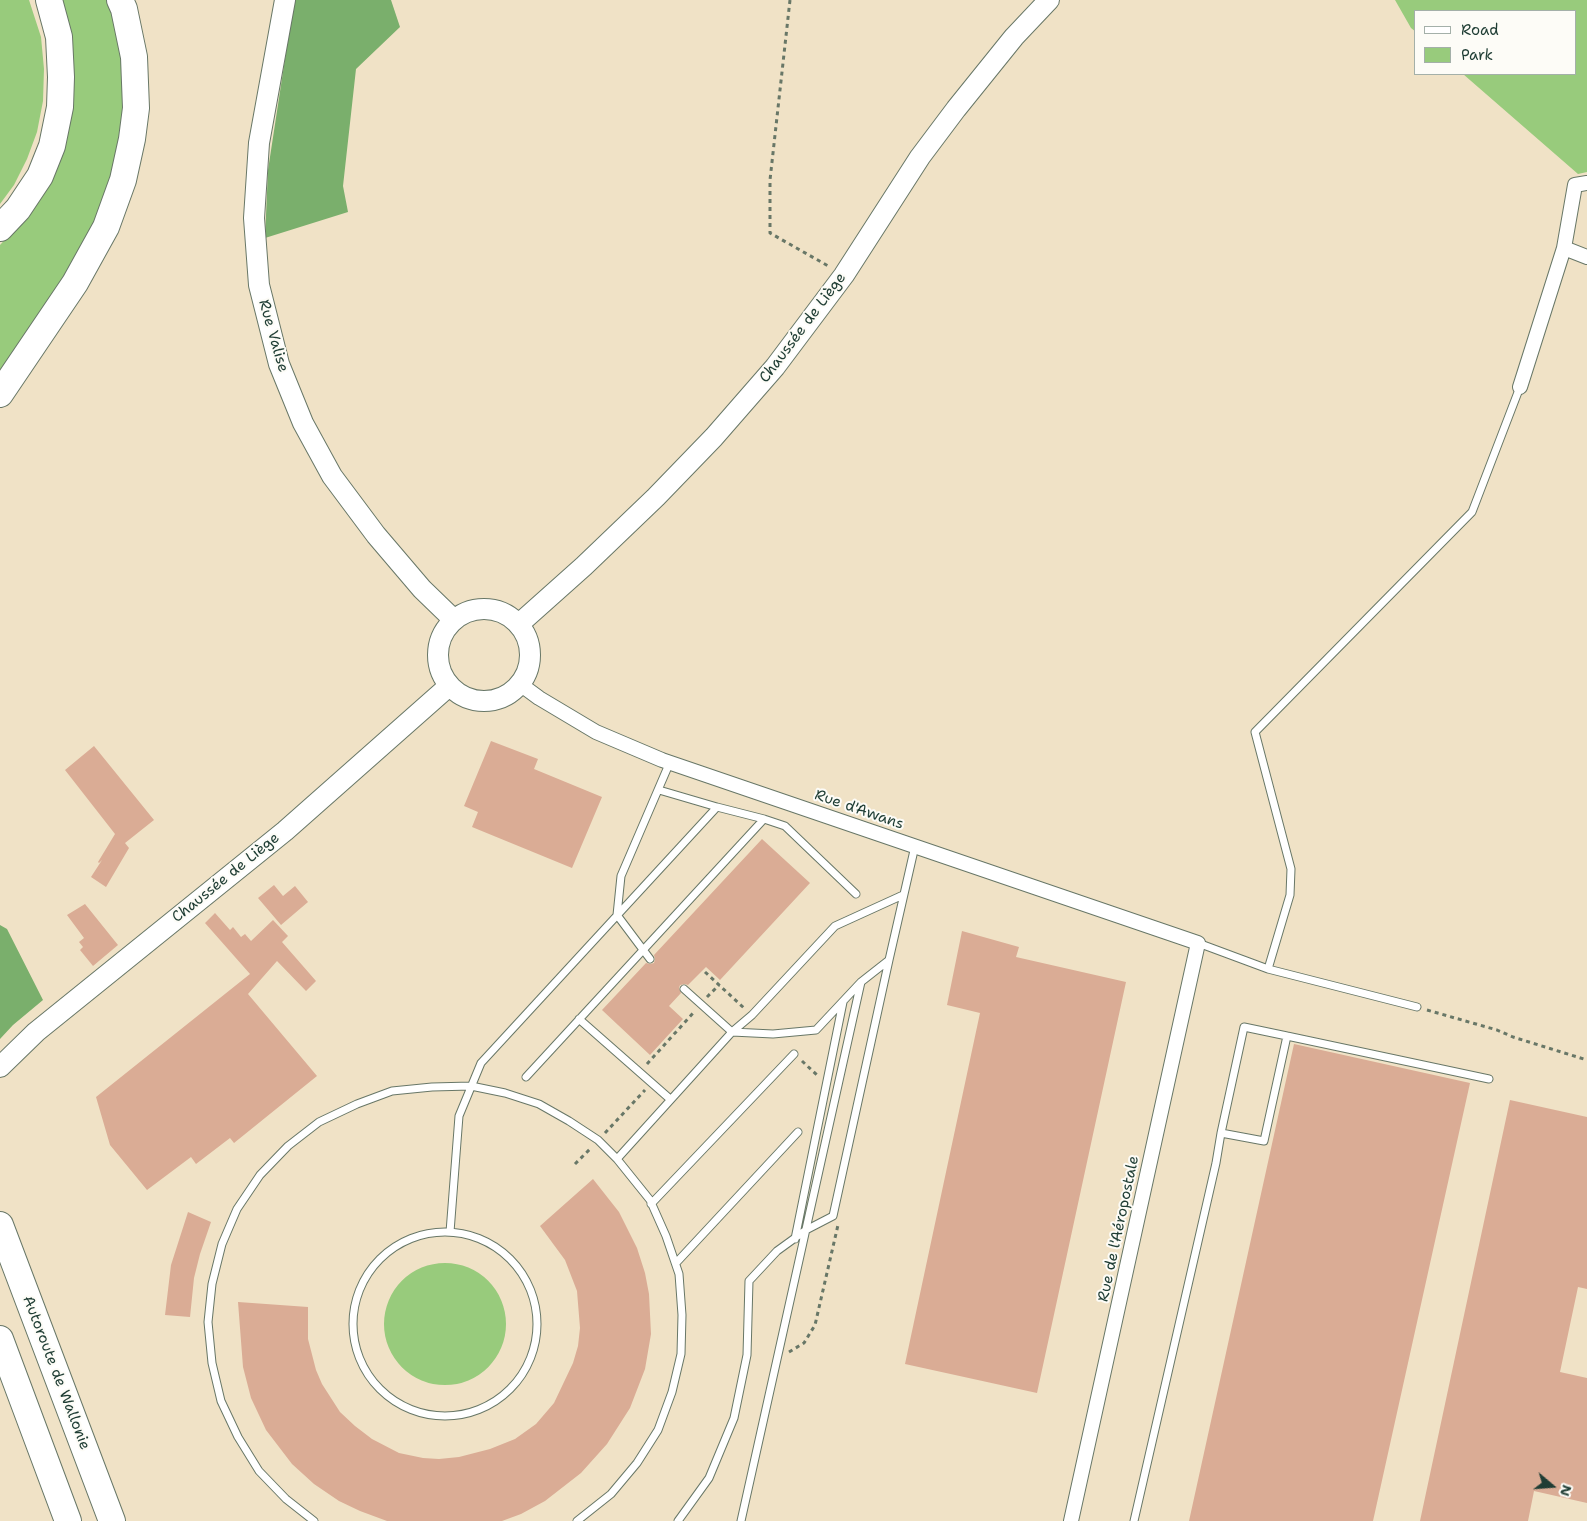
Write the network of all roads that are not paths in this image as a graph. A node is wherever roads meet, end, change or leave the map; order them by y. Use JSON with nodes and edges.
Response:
{"nodes":[{"id":1,"x":48,"y":0,"type":"edge"},
{"id":2,"x":120,"y":0,"type":"edge"},
{"id":3,"x":285,"y":0,"type":"edge"},
{"id":4,"x":1049,"y":0,"type":"edge"},
{"id":5,"x":1587,"y":183,"type":"edge"},
{"id":6,"x":0,"y":228,"type":"edge"},
{"id":7,"x":1564,"y":248,"type":"junction"},
{"id":8,"x":1587,"y":257,"type":"edge"},
{"id":9,"x":1520,"y":386,"type":"joint"},
{"id":10,"x":0,"y":394,"type":"edge"},
{"id":11,"x":453,"y":620,"type":"junction"},
{"id":12,"x":519,"y":624,"type":"junction"},
{"id":13,"x":520,"y":684,"type":"junction"},
{"id":14,"x":449,"y":686,"type":"junction"},
{"id":15,"x":670,"y":762,"type":"junction"},
{"id":16,"x":658,"y":790,"type":"junction"},
{"id":17,"x":717,"y":807,"type":"junction"},
{"id":18,"x":764,"y":820,"type":"junction"},
{"id":19,"x":915,"y":846,"type":"junction"},
{"id":20,"x":856,"y":894,"type":"dead end"},
{"id":21,"x":904,"y":895,"type":"junction"},
{"id":22,"x":617,"y":915,"type":"junction"},
{"id":23,"x":1198,"y":943,"type":"junction"},
{"id":24,"x":643,"y":951,"type":"junction"},
{"id":25,"x":650,"y":959,"type":"dead end"},
{"id":26,"x":889,"y":960,"type":"junction"},
{"id":27,"x":1268,"y":970,"type":"junction"},
{"id":28,"x":861,"y":982,"type":"junction"},
{"id":29,"x":684,"y":989,"type":"dead end"},
{"id":30,"x":843,"y":1002,"type":"junction"},
{"id":31,"x":1417,"y":1007,"type":"road end"},
{"id":32,"x":580,"y":1019,"type":"junction"},
{"id":33,"x":732,"y":1032,"type":"junction"},
{"id":34,"x":1287,"y":1036,"type":"junction"},
{"id":35,"x":794,"y":1054,"type":"dead end"},
{"id":36,"x":0,"y":1067,"type":"edge"},
{"id":37,"x":526,"y":1077,"type":"dead end"},
{"id":38,"x":1489,"y":1079,"type":"dead end"},
{"id":39,"x":471,"y":1086,"type":"junction"},
{"id":40,"x":670,"y":1099,"type":"junction"},
{"id":41,"x":798,"y":1132,"type":"dead end"},
{"id":42,"x":1221,"y":1133,"type":"junction"},
{"id":43,"x":616,"y":1159,"type":"junction"},
{"id":44,"x":651,"y":1204,"type":"junction"},
{"id":45,"x":0,"y":1225,"type":"edge"},
{"id":46,"x":806,"y":1230,"type":"junction"},
{"id":47,"x":450,"y":1232,"type":"junction"},
{"id":48,"x":794,"y":1238,"type":"junction"},
{"id":49,"x":676,"y":1263,"type":"junction"},
{"id":50,"x":2,"y":1348,"type":"edge"},
{"id":51,"x":1074,"y":1520,"type":"edge"},
{"id":52,"x":68,"y":1521,"type":"edge"},
{"id":53,"x":112,"y":1521,"type":"edge"},
{"id":54,"x":314,"y":1521,"type":"edge"},
{"id":55,"x":577,"y":1521,"type":"edge"},
{"id":56,"x":678,"y":1521,"type":"edge"},
{"id":57,"x":740,"y":1521,"type":"edge"},
{"id":58,"x":1134,"y":1521,"type":"edge"}],
"edges":[{"from":1,"to":6,"type":"highway"},
{"from":2,"to":10,"type":"highway"},
{"from":3,"to":11,"type":"main road","name":"Rue Valise"},
{"from":4,"to":12,"type":"main road","name":"Chaussée de Liège"},
{"from":5,"to":7,"type":"street"},
{"from":7,"to":8,"type":"street"},
{"from":7,"to":9,"type":"street"},
{"from":9,"to":27,"type":"lane"},
{"from":11,"to":12,"type":"main road"},
{"from":11,"to":14,"type":"main road"},
{"from":12,"to":13,"type":"main road"},
{"from":13,"to":14,"type":"main road"},
{"from":13,"to":15,"type":"street","name":"Rue d'Awans"},
{"from":14,"to":36,"type":"main road","name":"Chaussée de Liège"},
{"from":15,"to":16,"type":"lane"},
{"from":15,"to":19,"type":"street","name":"Rue d'Awans"},
{"from":16,"to":17,"type":"lane"},
{"from":16,"to":22,"type":"lane"},
{"from":17,"to":18,"type":"lane"},
{"from":17,"to":22,"type":"lane"},
{"from":18,"to":20,"type":"lane"},
{"from":18,"to":24,"type":"lane"},
{"from":19,"to":21,"type":"lane"},
{"from":19,"to":23,"type":"street","name":"Rue d'Awans"},
{"from":21,"to":26,"type":"lane"},
{"from":21,"to":33,"type":"lane"},
{"from":22,"to":24,"type":"lane"},
{"from":22,"to":39,"type":"lane"},
{"from":23,"to":27,"type":"lane"},
{"from":23,"to":51,"type":"street","name":"Rue de l'Aéropostale"},
{"from":24,"to":25,"type":"lane"},
{"from":24,"to":32,"type":"lane"},
{"from":26,"to":28,"type":"lane"},
{"from":26,"to":46,"type":"lane"},
{"from":27,"to":31,"type":"lane"},
{"from":28,"to":30,"type":"lane"},
{"from":28,"to":46,"type":"lane"},
{"from":29,"to":33,"type":"lane"},
{"from":30,"to":33,"type":"lane"},
{"from":30,"to":48,"type":"lane"},
{"from":32,"to":37,"type":"lane"},
{"from":32,"to":40,"type":"lane"},
{"from":33,"to":40,"type":"lane"},
{"from":34,"to":38,"type":"lane"},
{"from":34,"to":42,"type":"lane"},
{"from":34,"to":42,"type":"lane"},
{"from":35,"to":44,"type":"lane"},
{"from":39,"to":43,"type":"lane"},
{"from":39,"to":47,"type":"lane"},
{"from":39,"to":54,"type":"lane"},
{"from":40,"to":43,"type":"lane"},
{"from":41,"to":49,"type":"lane"},
{"from":42,"to":58,"type":"lane"},
{"from":43,"to":44,"type":"lane"},
{"from":44,"to":49,"type":"lane"},
{"from":45,"to":53,"type":"highway","name":"Autoroute de Wallonie"},
{"from":46,"to":48,"type":"lane"},
{"from":46,"to":57,"type":"lane"},
{"from":47,"to":47,"type":"lane"},
{"from":48,"to":56,"type":"lane"},
{"from":49,"to":55,"type":"lane"},
{"from":50,"to":52,"type":"highway"}]}
